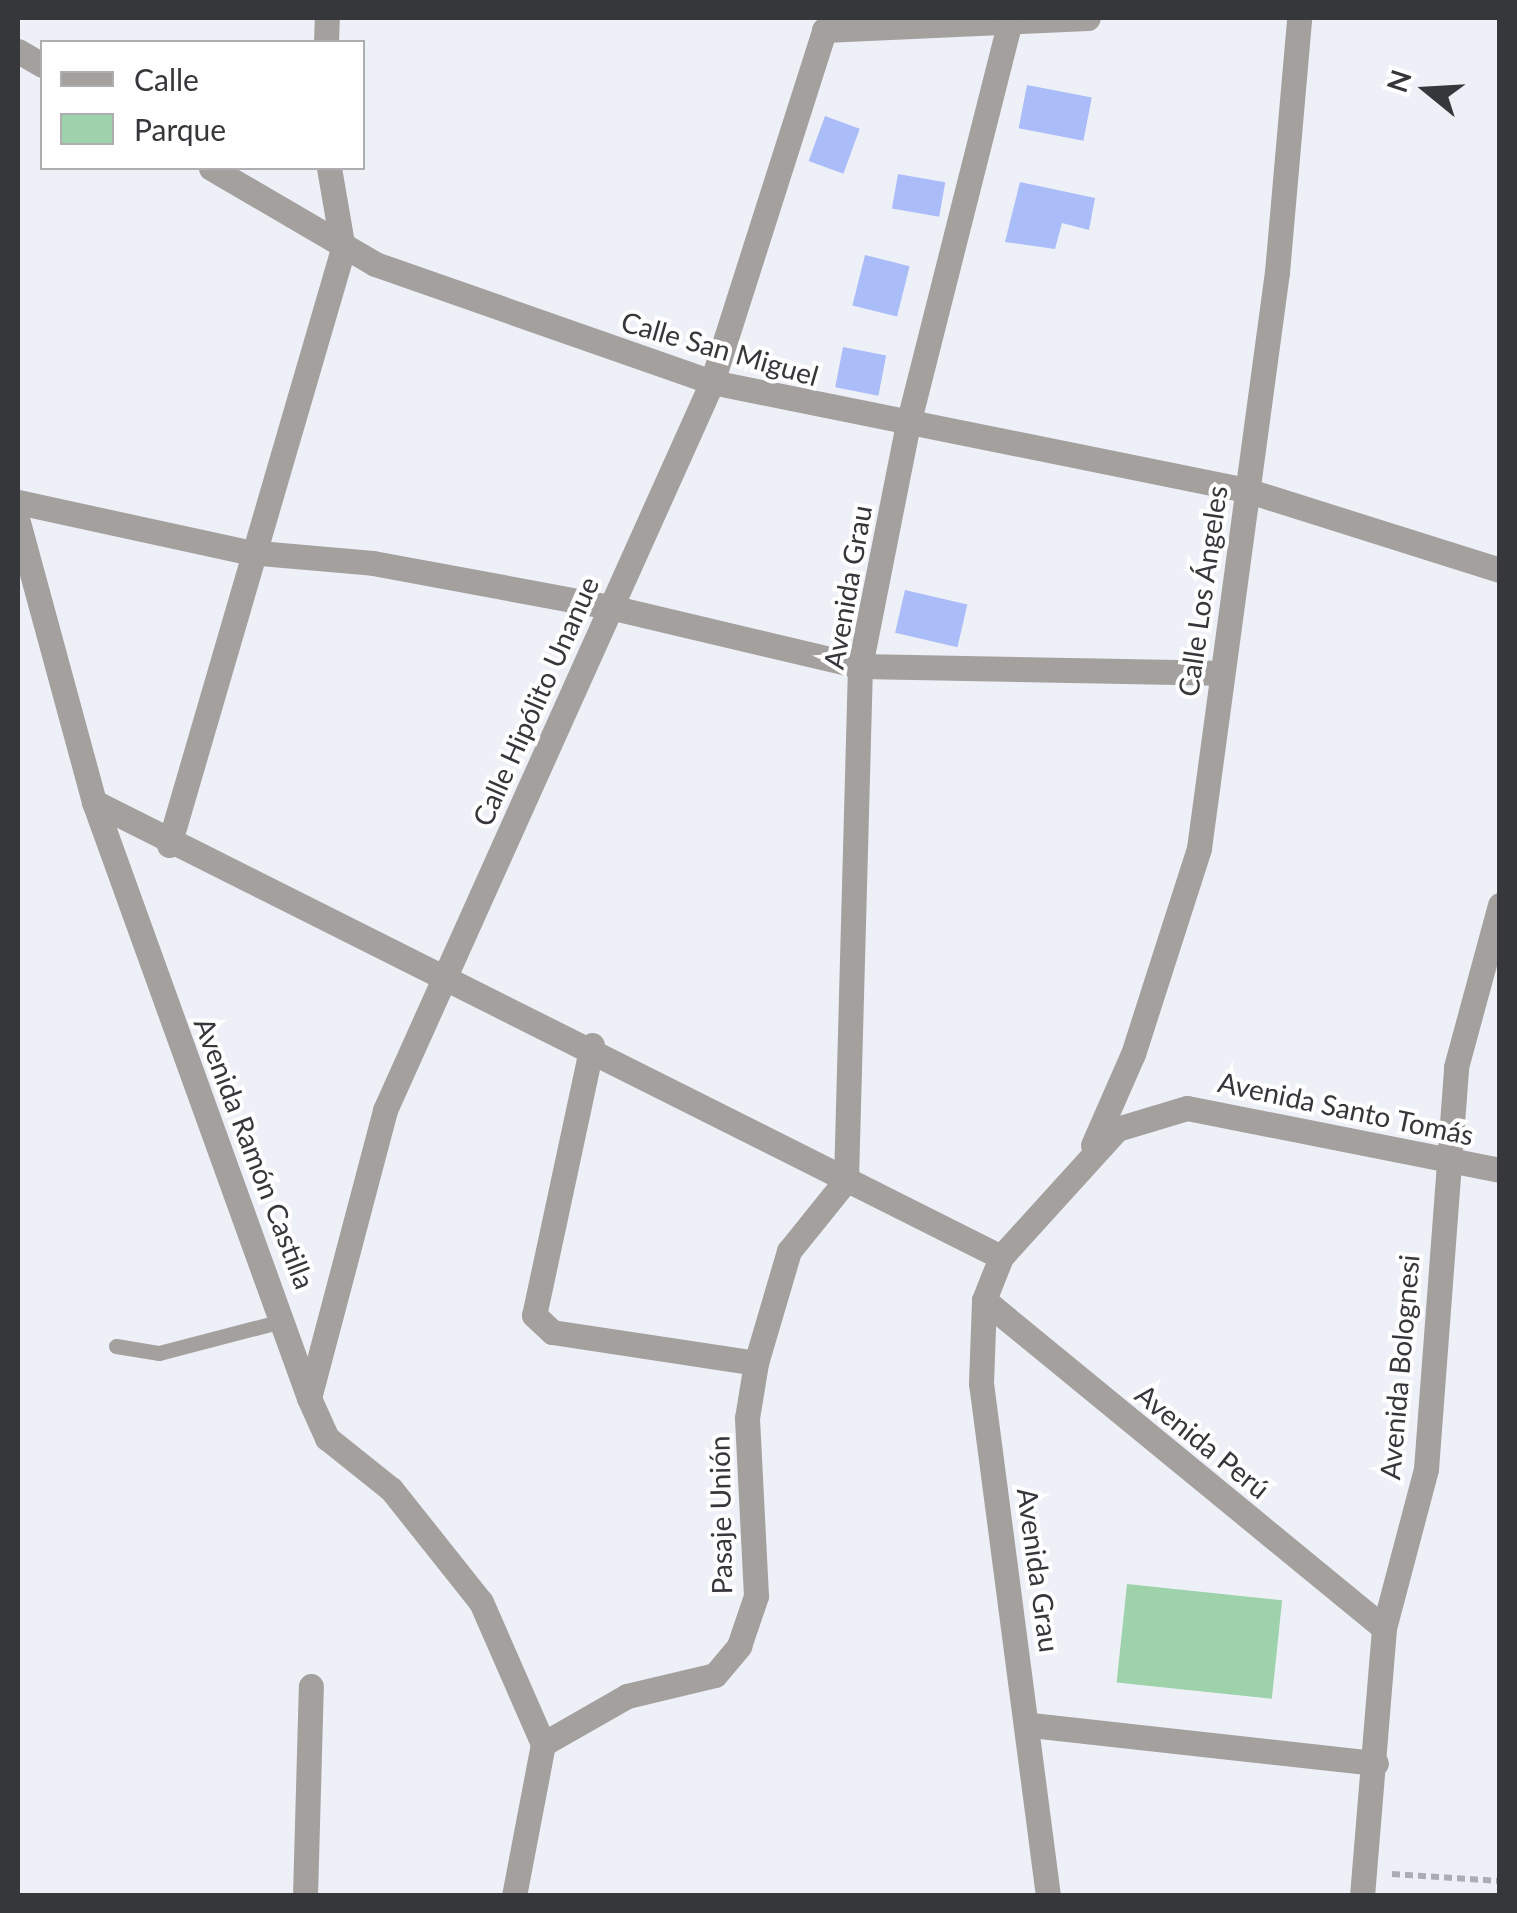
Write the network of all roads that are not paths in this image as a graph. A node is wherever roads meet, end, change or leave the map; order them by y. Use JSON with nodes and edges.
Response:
{"nodes":[{"id":1,"x":1011,"y":18,"type":"edge"},
{"id":2,"x":1088,"y":18,"type":"edge"},
{"id":3,"x":1299,"y":18,"type":"edge"},
{"id":4,"x":18,"y":51,"type":"edge"},
{"id":5,"x":40,"y":65,"type":"edge"},
{"id":6,"x":214,"y":170,"type":"edge"},
{"id":7,"x":329,"y":170,"type":"edge"},
{"id":8,"x":344,"y":249,"type":"junction"},
{"id":9,"x":712,"y":382,"type":"junction"},
{"id":10,"x":908,"y":428,"type":"junction"},
{"id":11,"x":1246,"y":490,"type":"junction"},
{"id":12,"x":18,"y":502,"type":"edge"},
{"id":13,"x":18,"y":522,"type":"edge"},
{"id":14,"x":248,"y":552,"type":"junction"},
{"id":15,"x":1500,"y":570,"type":"edge"},
{"id":16,"x":610,"y":608,"type":"junction"},
{"id":17,"x":860,"y":666,"type":"junction"},
{"id":18,"x":1218,"y":673,"type":"junction"},
{"id":19,"x":94,"y":802,"type":"junction"},
{"id":20,"x":169,"y":845,"type":"junction"},
{"id":21,"x":1500,"y":905,"type":"edge"},
{"id":22,"x":446,"y":972,"type":"junction"},
{"id":23,"x":592,"y":1046,"type":"junction"},
{"id":24,"x":1088,"y":1154,"type":"junction"},
{"id":25,"x":1444,"y":1160,"type":"junction"},
{"id":26,"x":1500,"y":1170,"type":"edge"},
{"id":27,"x":846,"y":1180,"type":"junction"},
{"id":28,"x":1001,"y":1257,"type":"junction"},
{"id":29,"x":984,"y":1300,"type":"junction"},
{"id":30,"x":286,"y":1320,"type":"junction"},
{"id":31,"x":116,"y":1346,"type":"dead end"},
{"id":32,"x":756,"y":1362,"type":"junction"},
{"id":33,"x":310,"y":1398,"type":"junction"},
{"id":34,"x":1384,"y":1628,"type":"junction"},
{"id":35,"x":311,"y":1686,"type":"dead end"},
{"id":36,"x":1031,"y":1725,"type":"junction"},
{"id":37,"x":543,"y":1744,"type":"junction"},
{"id":38,"x":1376,"y":1763,"type":"junction"},
{"id":39,"x":1364,"y":1884,"type":"edge"},
{"id":40,"x":305,"y":1896,"type":"edge"},
{"id":41,"x":514,"y":1896,"type":"edge"},
{"id":42,"x":1048,"y":1896,"type":"edge"}],
"edges":[{"from":1,"to":2,"type":"street"},
{"from":1,"to":9,"type":"street","name":"Calle Hipólito Unanue"},
{"from":1,"to":10,"type":"street","name":"Avenida Grau"},
{"from":3,"to":11,"type":"street","name":"Calle Los Ángeles"},
{"from":4,"to":5,"type":"street"},
{"from":6,"to":8,"type":"street","name":"Calle San Miguel"},
{"from":7,"to":8,"type":"street"},
{"from":8,"to":9,"type":"street","name":"Calle San Miguel"},
{"from":8,"to":14,"type":"street"},
{"from":9,"to":10,"type":"street","name":"Calle San Miguel"},
{"from":9,"to":16,"type":"street","name":"Calle Hipólito Unanue"},
{"from":10,"to":11,"type":"street","name":"Calle San Miguel"},
{"from":10,"to":17,"type":"street","name":"Avenida Grau"},
{"from":11,"to":15,"type":"street","name":"Calle San Miguel"},
{"from":11,"to":18,"type":"street","name":"Calle Los Ángeles"},
{"from":12,"to":14,"type":"street"},
{"from":13,"to":19,"type":"street","name":"Avenida Ramón Castilla"},
{"from":14,"to":16,"type":"street"},
{"from":14,"to":20,"type":"street"},
{"from":16,"to":17,"type":"street"},
{"from":16,"to":22,"type":"street","name":"Calle Hipólito Unanue"},
{"from":17,"to":18,"type":"street"},
{"from":17,"to":27,"type":"street","name":"Avenida Grau"},
{"from":18,"to":24,"type":"street","name":"Calle Los Ángeles"},
{"from":19,"to":20,"type":"street"},
{"from":19,"to":30,"type":"street","name":"Avenida Ramón Castilla"},
{"from":20,"to":22,"type":"street"},
{"from":21,"to":25,"type":"street","name":"Avenida Bolognesi"},
{"from":22,"to":23,"type":"street"},
{"from":22,"to":33,"type":"street","name":"Calle Hipólito Unanue"},
{"from":23,"to":27,"type":"street"},
{"from":23,"to":32,"type":"street"},
{"from":24,"to":25,"type":"street","name":"Avenida Santo Tomás"},
{"from":24,"to":28,"type":"street","name":"Avenida Santo Tomás"},
{"from":25,"to":26,"type":"street","name":"Avenida Santo Tomás"},
{"from":25,"to":34,"type":"street","name":"Avenida Bolognesi"},
{"from":27,"to":28,"type":"street"},
{"from":27,"to":32,"type":"street","name":"Pasaje Unión"},
{"from":28,"to":29,"type":"street","name":"Avenida Grau"},
{"from":29,"to":34,"type":"street","name":"Avenida Perú"},
{"from":29,"to":36,"type":"street","name":"Avenida Grau"},
{"from":30,"to":31,"type":"lane"},
{"from":30,"to":33,"type":"street","name":"Avenida Ramón Castilla"},
{"from":32,"to":37,"type":"street","name":"Pasaje Unión"},
{"from":33,"to":37,"type":"street","name":"Avenida Ramón Castilla"},
{"from":34,"to":38,"type":"street","name":"Avenida Bolognesi"},
{"from":35,"to":40,"type":"street"},
{"from":36,"to":38,"type":"street"},
{"from":36,"to":42,"type":"street","name":"Avenida Grau"},
{"from":37,"to":41,"type":"street"},
{"from":38,"to":39,"type":"street","name":"Avenida Bolognesi"}]}
